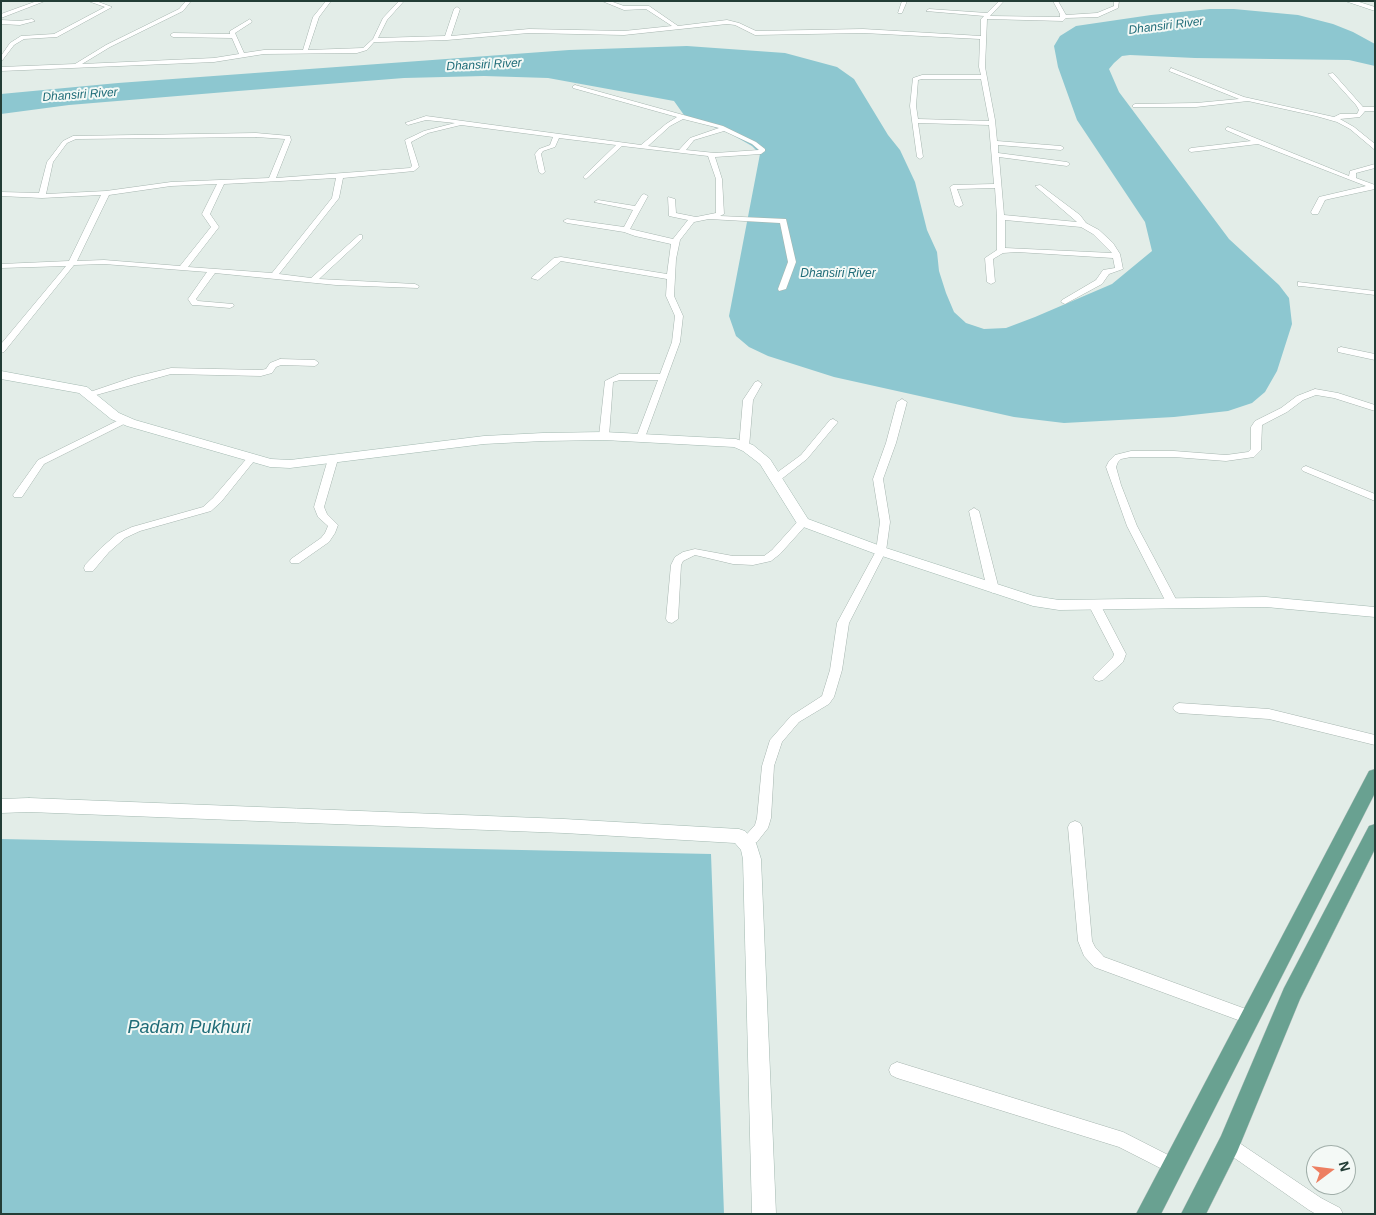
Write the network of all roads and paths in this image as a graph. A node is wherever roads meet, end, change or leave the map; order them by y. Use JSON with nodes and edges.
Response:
{"nodes":[{"id":1,"x":43,"y":1,"type":"edge"},
{"id":2,"x":90,"y":1,"type":"edge"},
{"id":3,"x":189,"y":1,"type":"edge"},
{"id":4,"x":329,"y":1,"type":"edge"},
{"id":5,"x":402,"y":1,"type":"edge"},
{"id":6,"x":604,"y":1,"type":"edge"},
{"id":7,"x":905,"y":1,"type":"edge"},
{"id":8,"x":1002,"y":1,"type":"edge"},
{"id":9,"x":1055,"y":1,"type":"edge"},
{"id":10,"x":1118,"y":1,"type":"edge"},
{"id":11,"x":1348,"y":1,"type":"edge"},
{"id":12,"x":457,"y":9,"type":"dead end"},
{"id":13,"x":1375,"y":9,"type":"edge"},
{"id":14,"x":929,"y":11,"type":"dead end"},
{"id":15,"x":900,"y":12,"type":"dead end"},
{"id":16,"x":1,"y":16,"type":"edge"},
{"id":17,"x":987,"y":16,"type":"junction"},
{"id":18,"x":1064,"y":17,"type":"junction"},
{"id":19,"x":32,"y":21,"type":"dead end"},
{"id":20,"x":250,"y":21,"type":"dead end"},
{"id":21,"x":1,"y":22,"type":"edge"},
{"id":22,"x":677,"y":27,"type":"junction"},
{"id":23,"x":173,"y":35,"type":"dead end"},
{"id":24,"x":234,"y":36,"type":"junction"},
{"id":25,"x":447,"y":38,"type":"junction"},
{"id":26,"x":984,"y":38,"type":"junction"},
{"id":27,"x":375,"y":40,"type":"junction"},
{"id":28,"x":305,"y":52,"type":"junction"},
{"id":29,"x":242,"y":55,"type":"junction"},
{"id":30,"x":1,"y":60,"type":"edge"},
{"id":31,"x":77,"y":65,"type":"junction"},
{"id":32,"x":1,"y":69,"type":"edge"},
{"id":33,"x":1171,"y":70,"type":"dead end"},
{"id":34,"x":1332,"y":74,"type":"dead end"},
{"id":35,"x":982,"y":77,"type":"junction"},
{"id":36,"x":575,"y":87,"type":"dead end"},
{"id":37,"x":1250,"y":100,"type":"junction"},
{"id":38,"x":1135,"y":106,"type":"dead end"},
{"id":39,"x":1362,"y":109,"type":"junction"},
{"id":40,"x":1375,"y":109,"type":"edge"},
{"id":41,"x":683,"y":116,"type":"junction"},
{"id":42,"x":1335,"y":120,"type":"junction"},
{"id":43,"x":915,"y":121,"type":"junction"},
{"id":44,"x":408,"y":123,"type":"dead end"},
{"id":45,"x":460,"y":123,"type":"junction"},
{"id":46,"x":992,"y":123,"type":"junction"},
{"id":47,"x":724,"y":128,"type":"junction"},
{"id":48,"x":1228,"y":129,"type":"dead end"},
{"id":49,"x":557,"y":135,"type":"junction"},
{"id":50,"x":1258,"y":142,"type":"junction"},
{"id":51,"x":994,"y":143,"type":"junction"},
{"id":52,"x":621,"y":144,"type":"junction"},
{"id":53,"x":642,"y":146,"type":"junction"},
{"id":54,"x":1061,"y":148,"type":"dead end"},
{"id":55,"x":1375,"y":148,"type":"edge"},
{"id":56,"x":1191,"y":150,"type":"dead end"},
{"id":57,"x":681,"y":152,"type":"junction"},
{"id":58,"x":713,"y":154,"type":"junction"},
{"id":59,"x":995,"y":155,"type":"junction"},
{"id":60,"x":920,"y":157,"type":"dead end"},
{"id":61,"x":1067,"y":164,"type":"dead end"},
{"id":62,"x":1375,"y":166,"type":"edge"},
{"id":63,"x":542,"y":172,"type":"dead end"},
{"id":64,"x":340,"y":176,"type":"junction"},
{"id":65,"x":586,"y":177,"type":"dead end"},
{"id":66,"x":1353,"y":179,"type":"junction"},
{"id":67,"x":272,"y":180,"type":"junction"},
{"id":68,"x":221,"y":182,"type":"junction"},
{"id":69,"x":998,"y":186,"type":"junction"},
{"id":70,"x":1038,"y":186,"type":"dead end"},
{"id":71,"x":1375,"y":187,"type":"edge"},
{"id":72,"x":106,"y":193,"type":"junction"},
{"id":73,"x":1,"y":194,"type":"edge"},
{"id":74,"x":42,"y":196,"type":"junction"},
{"id":75,"x":644,"y":196,"type":"dead end"},
{"id":76,"x":671,"y":200,"type":"dead end"},
{"id":77,"x":598,"y":202,"type":"dead end"},
{"id":78,"x":959,"y":205,"type":"dead end"},
{"id":79,"x":637,"y":209,"type":"junction"},
{"id":80,"x":1315,"y":212,"type":"dead end"},
{"id":81,"x":1001,"y":217,"type":"junction"},
{"id":82,"x":708,"y":218,"type":"junction"},
{"id":83,"x":696,"y":219,"type":"junction"},
{"id":84,"x":567,"y":220,"type":"dead end"},
{"id":85,"x":1083,"y":225,"type":"junction"},
{"id":86,"x":626,"y":230,"type":"junction"},
{"id":87,"x":358,"y":237,"type":"dead end"},
{"id":88,"x":676,"y":242,"type":"junction"},
{"id":89,"x":1001,"y":251,"type":"junction"},
{"id":90,"x":1116,"y":256,"type":"junction"},
{"id":91,"x":72,"y":263,"type":"junction"},
{"id":92,"x":1,"y":266,"type":"edge"},
{"id":93,"x":182,"y":269,"type":"junction"},
{"id":94,"x":213,"y":270,"type":"junction"},
{"id":95,"x":273,"y":277,"type":"junction"},
{"id":96,"x":672,"y":277,"type":"junction"},
{"id":97,"x":535,"y":278,"type":"dead end"},
{"id":98,"x":312,"y":281,"type":"junction"},
{"id":99,"x":991,"y":282,"type":"dead end"},
{"id":100,"x":1301,"y":284,"type":"dead end"},
{"id":101,"x":415,"y":286,"type":"dead end"},
{"id":102,"x":782,"y":289,"type":"dead end"},
{"id":103,"x":1375,"y":293,"type":"edge"},
{"id":104,"x":1065,"y":302,"type":"dead end"},
{"id":105,"x":230,"y":306,"type":"dead end"},
{"id":106,"x":1,"y":350,"type":"edge"},
{"id":107,"x":1341,"y":350,"type":"dead end"},
{"id":108,"x":1375,"y":357,"type":"edge"},
{"id":109,"x":315,"y":363,"type":"dead end"},
{"id":110,"x":1,"y":375,"type":"edge"},
{"id":111,"x":664,"y":377,"type":"junction"},
{"id":112,"x":758,"y":384,"type":"dead end"},
{"id":113,"x":89,"y":394,"type":"junction"},
{"id":114,"x":902,"y":402,"type":"dead end"},
{"id":115,"x":1375,"y":408,"type":"edge"},
{"id":116,"x":125,"y":420,"type":"junction"},
{"id":117,"x":834,"y":422,"type":"dead end"},
{"id":118,"x":604,"y":436,"type":"junction"},
{"id":119,"x":641,"y":438,"type":"junction"},
{"id":120,"x":744,"y":447,"type":"junction"},
{"id":121,"x":251,"y":459,"type":"junction"},
{"id":122,"x":333,"y":459,"type":"junction"},
{"id":123,"x":1306,"y":469,"type":"dead end"},
{"id":124,"x":775,"y":479,"type":"junction"},
{"id":125,"x":18,"y":495,"type":"dead end"},
{"id":126,"x":1375,"y":498,"type":"edge"},
{"id":127,"x":974,"y":511,"type":"dead end"},
{"id":128,"x":803,"y":522,"type":"junction"},
{"id":129,"x":881,"y":552,"type":"junction"},
{"id":130,"x":295,"y":561,"type":"dead end"},
{"id":131,"x":89,"y":568,"type":"dead end"},
{"id":132,"x":993,"y":589,"type":"junction"},
{"id":133,"x":1172,"y":603,"type":"junction"},
{"id":134,"x":1094,"y":604,"type":"junction"},
{"id":135,"x":1375,"y":612,"type":"edge"},
{"id":136,"x":672,"y":619,"type":"dead end"},
{"id":137,"x":1099,"y":677,"type":"dead end"},
{"id":138,"x":1179,"y":708,"type":"dead end"},
{"id":139,"x":1375,"y":740,"type":"edge"},
{"id":140,"x":1375,"y":776,"type":"edge"},
{"id":141,"x":1,"y":806,"type":"edge"},
{"id":142,"x":1074,"y":827,"type":"dead end"},
{"id":143,"x":1375,"y":831,"type":"edge"},
{"id":144,"x":745,"y":841,"type":"junction"},
{"id":145,"x":1249,"y":1017,"type":"junction"},
{"id":146,"x":897,"y":1070,"type":"dead end"},
{"id":147,"x":1229,"y":1144,"type":"junction"},
{"id":148,"x":1172,"y":1166,"type":"junction"},
{"id":149,"x":764,"y":1214,"type":"edge"},
{"id":150,"x":1148,"y":1214,"type":"edge"},
{"id":151,"x":1193,"y":1214,"type":"edge"},
{"id":152,"x":1334,"y":1214,"type":"edge"}],
"edges":[{"from":1,"to":16,"type":"street"},
{"from":2,"to":30,"type":"street"},
{"from":3,"to":31,"type":"street"},
{"from":4,"to":28,"type":"street"},
{"from":5,"to":27,"type":"street"},
{"from":6,"to":22,"type":"street"},
{"from":7,"to":15,"type":"street"},
{"from":8,"to":17,"type":"street"},
{"from":9,"to":18,"type":"street"},
{"from":10,"to":18,"type":"street"},
{"from":11,"to":13,"type":"street"},
{"from":12,"to":25,"type":"street"},
{"from":14,"to":17,"type":"street"},
{"from":17,"to":18,"type":"street"},
{"from":17,"to":26,"type":"street"},
{"from":19,"to":21,"type":"street"},
{"from":20,"to":24,"type":"street"},
{"from":22,"to":25,"type":"street"},
{"from":22,"to":26,"type":"street"},
{"from":23,"to":24,"type":"street"},
{"from":24,"to":29,"type":"street"},
{"from":25,"to":27,"type":"street"},
{"from":26,"to":35,"type":"street"},
{"from":27,"to":28,"type":"street"},
{"from":28,"to":29,"type":"street"},
{"from":29,"to":31,"type":"street"},
{"from":31,"to":32,"type":"street"},
{"from":33,"to":37,"type":"street"},
{"from":34,"to":39,"type":"street"},
{"from":35,"to":43,"type":"street"},
{"from":35,"to":46,"type":"street"},
{"from":36,"to":41,"type":"street"},
{"from":37,"to":38,"type":"street"},
{"from":37,"to":42,"type":"street"},
{"from":39,"to":40,"type":"street"},
{"from":39,"to":42,"type":"street"},
{"from":41,"to":47,"type":"street"},
{"from":41,"to":53,"type":"street"},
{"from":42,"to":55,"type":"street"},
{"from":43,"to":46,"type":"street"},
{"from":43,"to":60,"type":"street"},
{"from":44,"to":45,"type":"street"},
{"from":45,"to":49,"type":"street"},
{"from":45,"to":64,"type":"street"},
{"from":46,"to":51,"type":"street"},
{"from":47,"to":57,"type":"street"},
{"from":47,"to":58,"type":"street"},
{"from":48,"to":50,"type":"street"},
{"from":49,"to":52,"type":"street"},
{"from":49,"to":63,"type":"street"},
{"from":50,"to":56,"type":"street"},
{"from":50,"to":66,"type":"street"},
{"from":51,"to":54,"type":"street"},
{"from":51,"to":59,"type":"street"},
{"from":52,"to":53,"type":"street"},
{"from":52,"to":65,"type":"street"},
{"from":53,"to":57,"type":"street"},
{"from":57,"to":58,"type":"street"},
{"from":58,"to":82,"type":"street"},
{"from":59,"to":61,"type":"street"},
{"from":59,"to":69,"type":"street"},
{"from":62,"to":66,"type":"street"},
{"from":64,"to":67,"type":"street"},
{"from":64,"to":95,"type":"street"},
{"from":66,"to":71,"type":"street"},
{"from":67,"to":68,"type":"street"},
{"from":67,"to":74,"type":"street"},
{"from":68,"to":72,"type":"street"},
{"from":68,"to":93,"type":"street"},
{"from":69,"to":78,"type":"street"},
{"from":69,"to":81,"type":"street"},
{"from":70,"to":85,"type":"street"},
{"from":71,"to":80,"type":"street"},
{"from":72,"to":74,"type":"street"},
{"from":72,"to":91,"type":"street"},
{"from":73,"to":74,"type":"street"},
{"from":75,"to":79,"type":"street"},
{"from":76,"to":83,"type":"street"},
{"from":77,"to":79,"type":"street"},
{"from":79,"to":86,"type":"street"},
{"from":81,"to":85,"type":"street"},
{"from":81,"to":89,"type":"street"},
{"from":82,"to":83,"type":"street"},
{"from":82,"to":102,"type":"street"},
{"from":83,"to":88,"type":"street"},
{"from":84,"to":86,"type":"street"},
{"from":85,"to":90,"type":"street"},
{"from":86,"to":88,"type":"street"},
{"from":87,"to":98,"type":"street"},
{"from":88,"to":96,"type":"street"},
{"from":89,"to":90,"type":"street"},
{"from":89,"to":99,"type":"street"},
{"from":90,"to":104,"type":"street"},
{"from":91,"to":92,"type":"street"},
{"from":91,"to":93,"type":"street"},
{"from":91,"to":106,"type":"street"},
{"from":93,"to":94,"type":"street"},
{"from":94,"to":95,"type":"street"},
{"from":94,"to":105,"type":"street"},
{"from":95,"to":98,"type":"street"},
{"from":96,"to":97,"type":"street"},
{"from":96,"to":111,"type":"street"},
{"from":98,"to":101,"type":"street"},
{"from":100,"to":103,"type":"street"},
{"from":107,"to":108,"type":"street"},
{"from":109,"to":113,"type":"street"},
{"from":110,"to":113,"type":"street"},
{"from":111,"to":118,"type":"street"},
{"from":111,"to":119,"type":"street"},
{"from":112,"to":120,"type":"street"},
{"from":113,"to":116,"type":"street"},
{"from":114,"to":129,"type":"street"},
{"from":115,"to":133,"type":"street"},
{"from":116,"to":121,"type":"street"},
{"from":116,"to":125,"type":"street"},
{"from":117,"to":124,"type":"street"},
{"from":118,"to":119,"type":"street"},
{"from":118,"to":122,"type":"street"},
{"from":119,"to":120,"type":"street"},
{"from":120,"to":124,"type":"street"},
{"from":121,"to":122,"type":"street"},
{"from":121,"to":131,"type":"street"},
{"from":122,"to":130,"type":"street"},
{"from":123,"to":126,"type":"street"},
{"from":124,"to":128,"type":"street"},
{"from":127,"to":132,"type":"street"},
{"from":128,"to":129,"type":"street"},
{"from":128,"to":136,"type":"street"},
{"from":129,"to":132,"type":"street"},
{"from":129,"to":144,"type":"street"},
{"from":132,"to":134,"type":"street"},
{"from":133,"to":134,"type":"street"},
{"from":133,"to":135,"type":"street"},
{"from":134,"to":137,"type":"street"},
{"from":138,"to":139,"type":"street"},
{"from":140,"to":145,"type":"main road"},
{"from":141,"to":144,"type":"street"},
{"from":142,"to":145,"type":"street"},
{"from":143,"to":147,"type":"main road"},
{"from":144,"to":149,"type":"street"},
{"from":145,"to":148,"type":"main road"},
{"from":146,"to":148,"type":"street"},
{"from":147,"to":151,"type":"main road"},
{"from":147,"to":152,"type":"street"},
{"from":148,"to":150,"type":"main road"}]}
